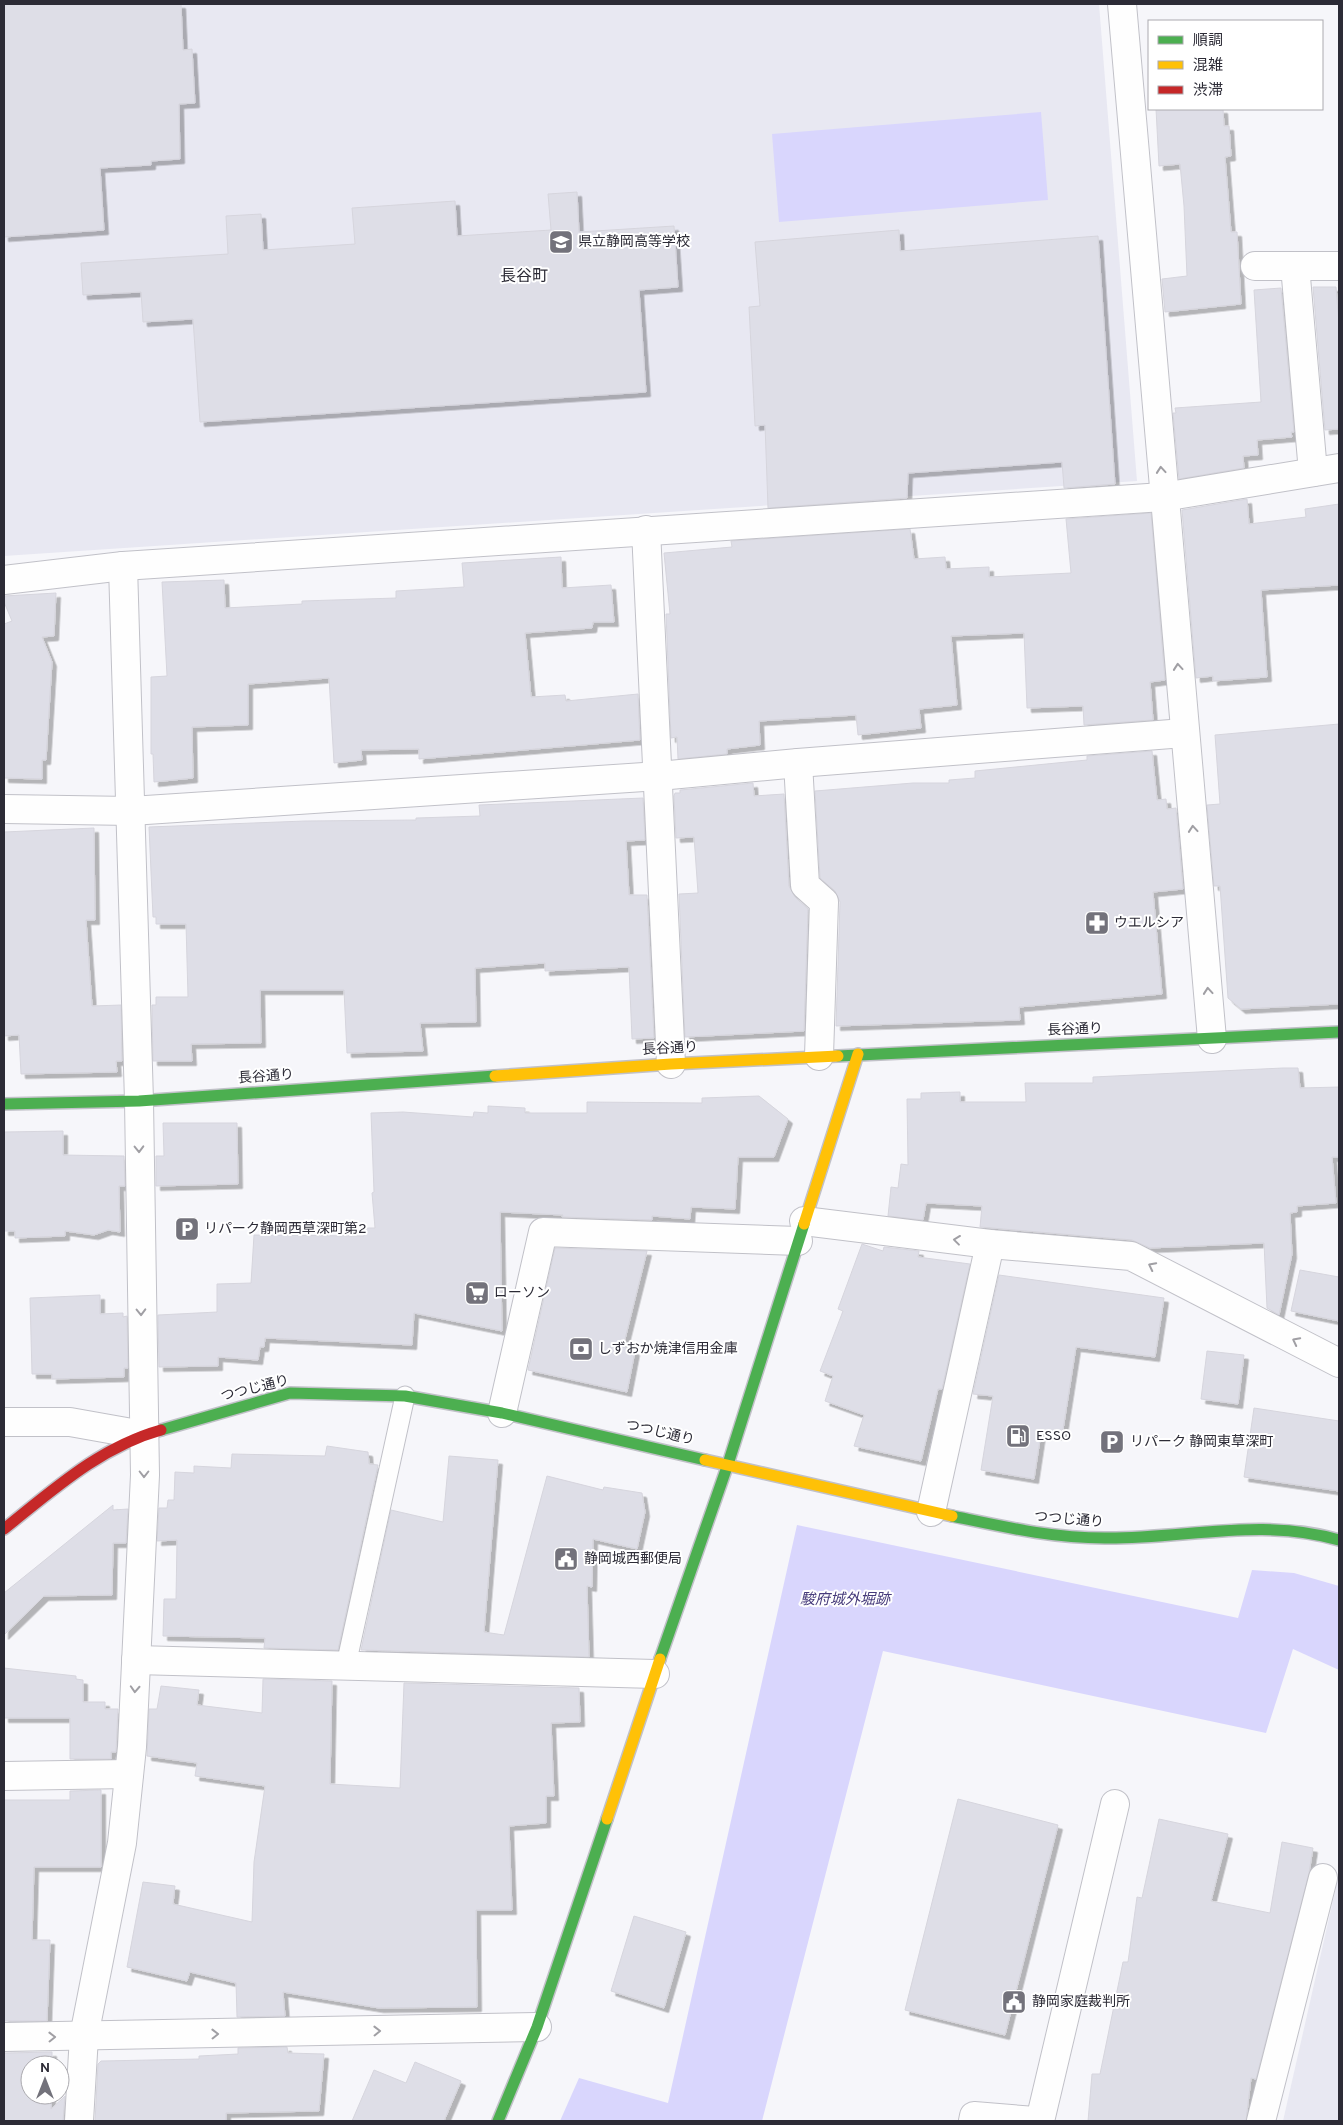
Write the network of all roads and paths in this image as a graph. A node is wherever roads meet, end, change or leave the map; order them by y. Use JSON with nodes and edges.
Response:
{"nodes":[{"id":1,"x":1122,"y":4,"type":"edge"},
{"id":2,"x":1254,"y":266,"type":"dead end"},
{"id":3,"x":1295,"y":266,"type":"junction"},
{"id":4,"x":1339,"y":266,"type":"edge"},
{"id":5,"x":1326,"y":470,"type":"edge"},
{"id":6,"x":1164,"y":497,"type":"junction"},
{"id":7,"x":646,"y":530,"type":"junction"},
{"id":8,"x":123,"y":566,"type":"junction"},
{"id":9,"x":4,"y":580,"type":"edge"},
{"id":10,"x":1184,"y":732,"type":"junction"},
{"id":11,"x":798,"y":763,"type":"junction"},
{"id":12,"x":659,"y":776,"type":"junction"},
{"id":13,"x":4,"y":809,"type":"edge"},
{"id":14,"x":131,"y":811,"type":"junction"},
{"id":15,"x":1339,"y":1032,"type":"edge"},
{"id":16,"x":1212,"y":1039,"type":"junction"},
{"id":17,"x":858,"y":1054,"type":"junction"},
{"id":18,"x":820,"y":1056,"type":"junction"},
{"id":19,"x":672,"y":1064,"type":"junction"},
{"id":20,"x":139,"y":1101,"type":"junction"},
{"id":21,"x":4,"y":1104,"type":"edge"},
{"id":22,"x":801,"y":1231,"type":"junction"},
{"id":23,"x":990,"y":1244,"type":"junction"},
{"id":24,"x":1339,"y":1363,"type":"edge"},
{"id":25,"x":405,"y":1396,"type":"junction"},
{"id":26,"x":502,"y":1413,"type":"junction"},
{"id":27,"x":4,"y":1422,"type":"edge"},
{"id":28,"x":143,"y":1435,"type":"junction"},
{"id":29,"x":728,"y":1464,"type":"junction"},
{"id":30,"x":931,"y":1512,"type":"junction"},
{"id":31,"x":4,"y":1528,"type":"edge"},
{"id":32,"x":1339,"y":1540,"type":"edge"},
{"id":33,"x":136,"y":1660,"type":"junction"},
{"id":34,"x":346,"y":1665,"type":"junction"},
{"id":35,"x":655,"y":1674,"type":"junction"},
{"id":36,"x":130,"y":1774,"type":"junction"},
{"id":37,"x":4,"y":1776,"type":"edge"},
{"id":38,"x":1116,"y":1804,"type":"dead end"},
{"id":39,"x":1323,"y":1878,"type":"dead end"},
{"id":40,"x":537,"y":2027,"type":"junction"},
{"id":41,"x":84,"y":2036,"type":"junction"},
{"id":42,"x":4,"y":2037,"type":"edge"},
{"id":43,"x":79,"y":2121,"type":"edge"},
{"id":44,"x":498,"y":2121,"type":"edge"},
{"id":45,"x":973,"y":2121,"type":"edge"},
{"id":46,"x":1035,"y":2121,"type":"edge"},
{"id":47,"x":1040,"y":2121,"type":"edge"},
{"id":48,"x":1261,"y":2121,"type":"edge"}],
"edges":[{"from":6,"to":1,"type":"street","one_way":true},
{"from":2,"to":3,"type":"street"},
{"from":3,"to":4,"type":"street"},
{"from":3,"to":5,"type":"street"},
{"from":5,"to":6,"type":"street"},
{"from":6,"to":7,"type":"street"},
{"from":10,"to":6,"type":"street","one_way":true},
{"from":7,"to":8,"type":"street"},
{"from":7,"to":12,"type":"street"},
{"from":8,"to":9,"type":"street"},
{"from":8,"to":14,"type":"street"},
{"from":10,"to":11,"type":"street"},
{"from":16,"to":10,"type":"street","one_way":true},
{"from":11,"to":12,"type":"street"},
{"from":11,"to":18,"type":"street"},
{"from":12,"to":14,"type":"street"},
{"from":12,"to":19,"type":"street"},
{"from":13,"to":14,"type":"street"},
{"from":14,"to":20,"type":"street"},
{"from":15,"to":16,"type":"street","name":"長谷通り"},
{"from":16,"to":17,"type":"street","name":"長谷通り"},
{"from":17,"to":18,"type":"street","name":"長谷通り"},
{"from":17,"to":22,"type":"street"},
{"from":18,"to":19,"type":"street","name":"長谷通り"},
{"from":19,"to":20,"type":"street","name":"長谷通り"},
{"from":20,"to":21,"type":"street","name":"長谷通り"},
{"from":20,"to":28,"type":"street","one_way":true},
{"from":23,"to":22,"type":"street","one_way":true},
{"from":22,"to":26,"type":"street"},
{"from":22,"to":29,"type":"street"},
{"from":24,"to":23,"type":"street","one_way":true},
{"from":23,"to":30,"type":"street"},
{"from":25,"to":26,"type":"street","name":"つつじ通り"},
{"from":25,"to":28,"type":"street","name":"つつじ通り"},
{"from":25,"to":34,"type":"lane"},
{"from":26,"to":29,"type":"street","name":"つつじ通り"},
{"from":27,"to":28,"type":"street"},
{"from":28,"to":31,"type":"street","name":"つつじ通り"},
{"from":28,"to":33,"type":"street","one_way":true},
{"from":29,"to":30,"type":"street","name":"つつじ通り"},
{"from":29,"to":35,"type":"street"},
{"from":30,"to":32,"type":"street","name":"つつじ通り"},
{"from":33,"to":34,"type":"street"},
{"from":33,"to":36,"type":"street","one_way":true},
{"from":34,"to":35,"type":"street"},
{"from":35,"to":40,"type":"street"},
{"from":36,"to":37,"type":"street"},
{"from":36,"to":41,"type":"street"},
{"from":38,"to":47,"type":"street"},
{"from":39,"to":48,"type":"street"},
{"from":41,"to":40,"type":"street","one_way":true},
{"from":40,"to":44,"type":"street"},
{"from":42,"to":41,"type":"street","one_way":true},
{"from":41,"to":43,"type":"street"},
{"from":45,"to":46,"type":"street"}]}
